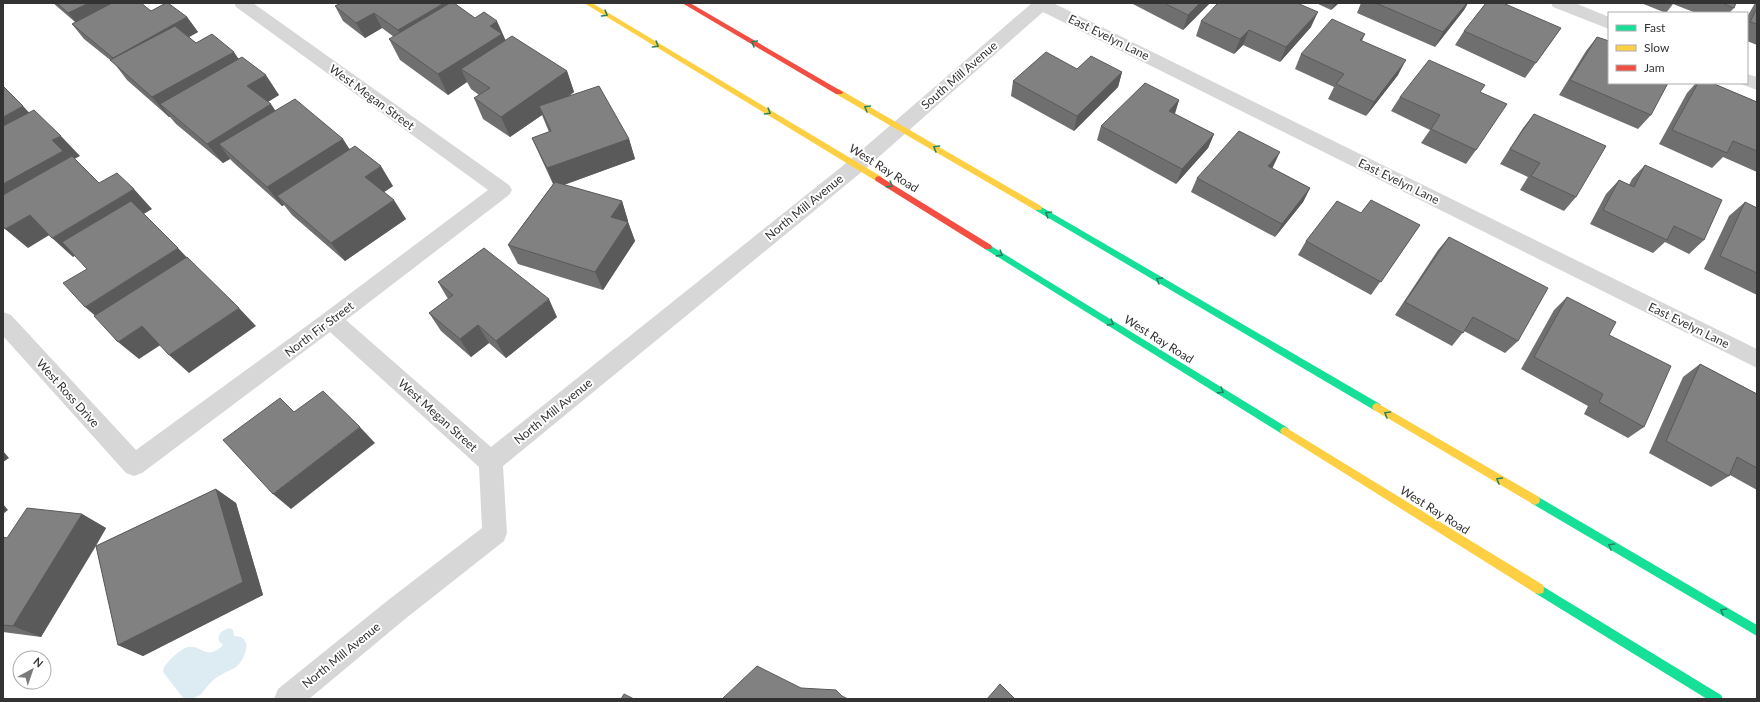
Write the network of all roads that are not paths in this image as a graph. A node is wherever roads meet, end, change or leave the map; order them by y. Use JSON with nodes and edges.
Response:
{"nodes":[{"id":1,"x":242,"y":3,"type":"edge"},
{"id":2,"x":587,"y":3,"type":"edge"},
{"id":3,"x":685,"y":3,"type":"edge"},
{"id":4,"x":1042,"y":3,"type":"edge"},
{"id":5,"x":1559,"y":3,"type":"edge"},
{"id":6,"x":1608,"y":23,"type":"edge"},
{"id":7,"x":900,"y":127,"type":"junction"},
{"id":8,"x":876,"y":148,"type":"joint"},
{"id":9,"x":857,"y":165,"type":"junction"},
{"id":10,"x":502,"y":190,"type":"joint"},
{"id":11,"x":331,"y":320,"type":"junction"},
{"id":12,"x":3,"y":321,"type":"edge"},
{"id":13,"x":1757,"y":359,"type":"edge"},
{"id":14,"x":491,"y":462,"type":"junction"},
{"id":15,"x":134,"y":465,"type":"joint"},
{"id":16,"x":1757,"y":631,"type":"edge"},
{"id":17,"x":288,"y":699,"type":"edge"},
{"id":18,"x":1717,"y":699,"type":"edge"}],
"edges":[{"from":1,"to":10,"type":"street","name":"West Megan Street"},
{"from":2,"to":9,"type":"main road","name":"West Ray Road","one_way":true},
{"from":7,"to":3,"type":"main road","one_way":true},
{"from":4,"to":7,"type":"street","name":"South Mill Avenue"},
{"from":4,"to":13,"type":"street","name":"East Evelyn Lane"},
{"from":5,"to":6,"type":"street"},
{"from":7,"to":8,"type":"street","name":"South Mill Avenue"},
{"from":16,"to":7,"type":"main road","one_way":true},
{"from":8,"to":9,"type":"street","name":"North Mill Avenue"},
{"from":9,"to":14,"type":"street","name":"North Mill Avenue"},
{"from":9,"to":18,"type":"main road","name":"West Ray Road","one_way":true},
{"from":10,"to":11,"type":"street","name":"North Fir Street"},
{"from":11,"to":14,"type":"street","name":"West Megan Street"},
{"from":11,"to":15,"type":"street","name":"North Fir Street"},
{"from":12,"to":15,"type":"street","name":"West Ross Drive"},
{"from":14,"to":17,"type":"street","name":"North Mill Avenue"}]}
